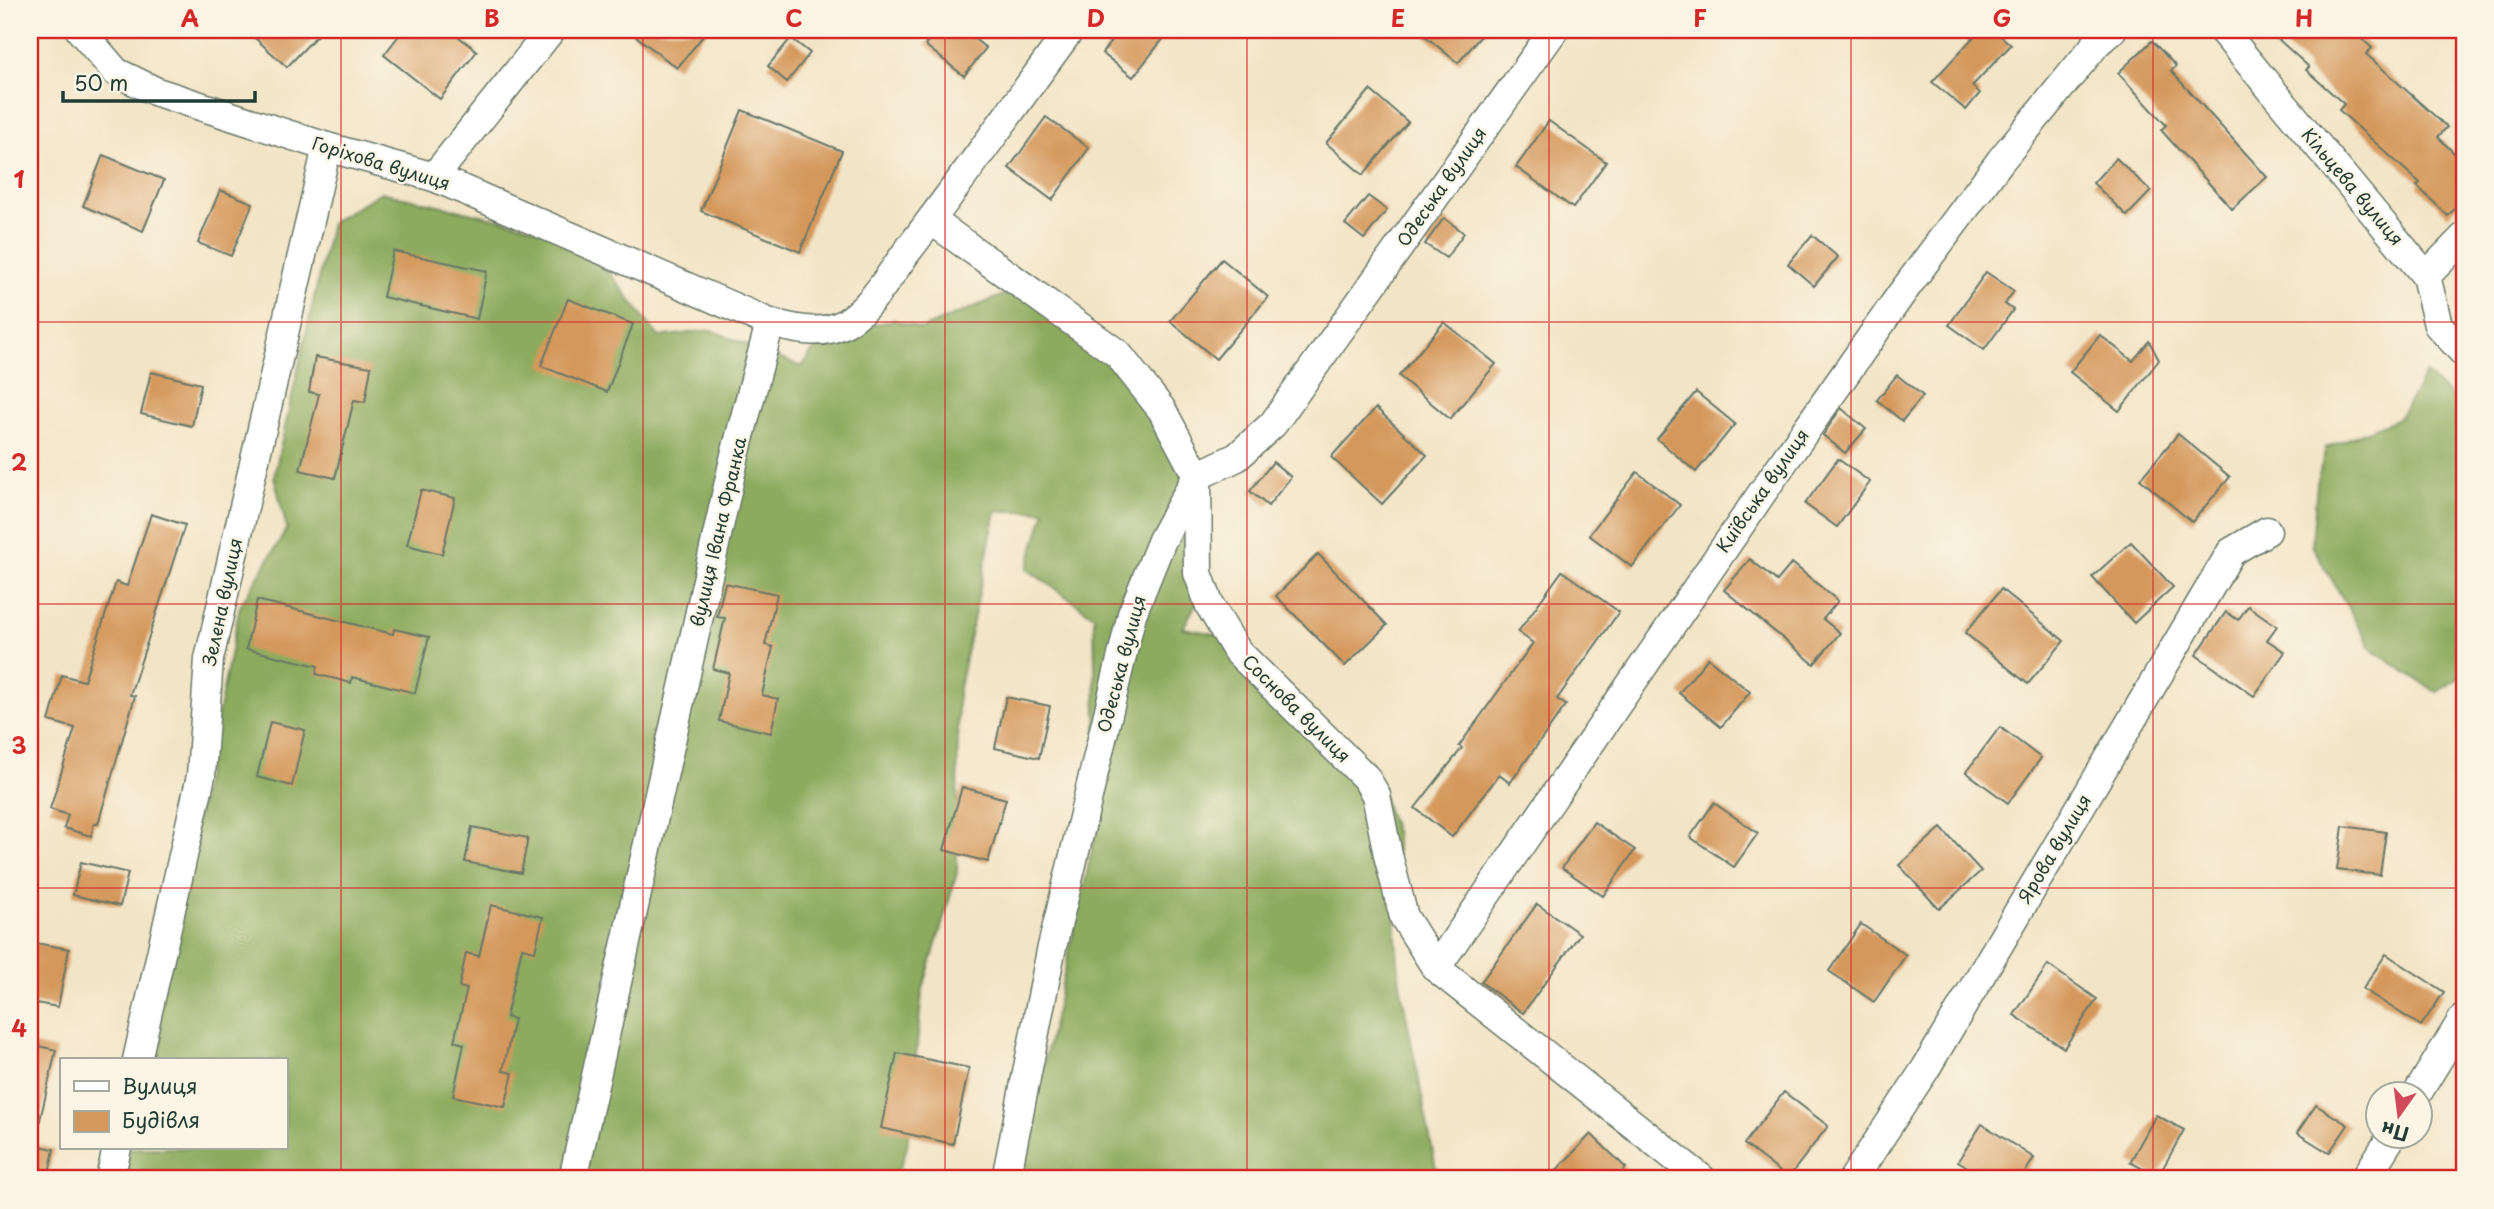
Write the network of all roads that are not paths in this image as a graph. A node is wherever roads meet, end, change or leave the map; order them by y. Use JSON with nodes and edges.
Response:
{"nodes":[{"id":1,"x":80,"y":30,"type":"edge"},
{"id":2,"x":551,"y":30,"type":"edge"},
{"id":3,"x":1070,"y":30,"type":"edge"},
{"id":4,"x":1554,"y":30,"type":"edge"},
{"id":5,"x":2112,"y":30,"type":"edge"},
{"id":6,"x":2221,"y":30,"type":"edge"},
{"id":7,"x":327,"y":147,"type":"junction"},
{"id":8,"x":434,"y":177,"type":"junction"},
{"id":9,"x":931,"y":220,"type":"junction"},
{"id":10,"x":2464,"y":237,"type":"edge"},
{"id":11,"x":2426,"y":276,"type":"junction"},
{"id":12,"x":770,"y":323,"type":"junction"},
{"id":13,"x":2464,"y":353,"type":"edge"},
{"id":14,"x":1197,"y":476,"type":"junction"},
{"id":15,"x":2267,"y":531,"type":"dead end"},
{"id":16,"x":1436,"y":968,"type":"junction"},
{"id":17,"x":2464,"y":1017,"type":"edge"},
{"id":18,"x":137,"y":1058,"type":"edge"},
{"id":19,"x":2426,"y":1080,"type":"edge"},
{"id":20,"x":117,"y":1150,"type":"edge"},
{"id":21,"x":2383,"y":1150,"type":"edge"},
{"id":22,"x":110,"y":1179,"type":"edge"},
{"id":23,"x":573,"y":1179,"type":"edge"},
{"id":24,"x":1006,"y":1179,"type":"edge"},
{"id":25,"x":1702,"y":1179,"type":"edge"},
{"id":26,"x":1853,"y":1179,"type":"edge"},
{"id":27,"x":2365,"y":1179,"type":"edge"}],
"edges":[{"from":1,"to":7,"type":"street","name":"Горіхова вулиця"},
{"from":2,"to":8,"type":"street"},
{"from":3,"to":9,"type":"street"},
{"from":4,"to":14,"type":"street","name":"Одеська вулиця"},
{"from":5,"to":16,"type":"street","name":"Київська вулиця"},
{"from":6,"to":11,"type":"street","name":"Кільцева вулиця"},
{"from":7,"to":8,"type":"street","name":"Горіхова вулиця"},
{"from":7,"to":18,"type":"street","name":"Зелена вулиця"},
{"from":8,"to":12,"type":"street","name":"Горіхова вулиця"},
{"from":9,"to":12,"type":"street"},
{"from":9,"to":14,"type":"street","name":"Соснова вулиця"},
{"from":10,"to":11,"type":"street"},
{"from":11,"to":13,"type":"street","name":"Кільцева вулиця"},
{"from":12,"to":23,"type":"street","name":"вулиця Івана Франка"},
{"from":14,"to":16,"type":"street","name":"Соснова вулиця"},
{"from":14,"to":24,"type":"street","name":"Одеська вулиця"},
{"from":15,"to":26,"type":"street","name":"Ярова вулиця"},
{"from":16,"to":25,"type":"street","name":"Соснова вулиця"},
{"from":17,"to":19,"type":"street"},
{"from":20,"to":22,"type":"street"},
{"from":21,"to":27,"type":"street"}]}
